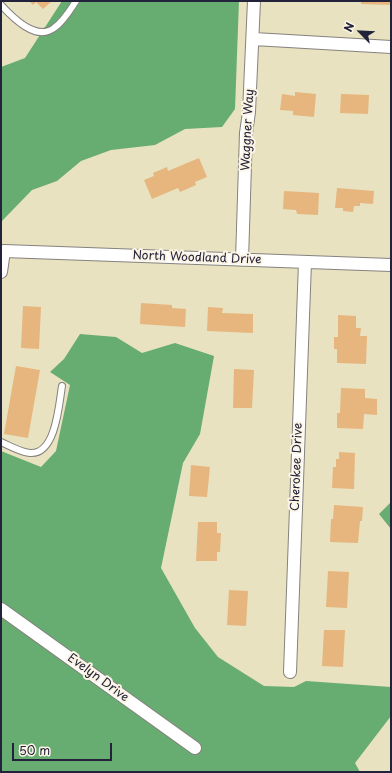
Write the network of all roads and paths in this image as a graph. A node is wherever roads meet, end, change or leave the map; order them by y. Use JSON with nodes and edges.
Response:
{"nodes":[{"id":1,"x":76,"y":1,"type":"edge"},
{"id":2,"x":254,"y":1,"type":"edge"},
{"id":3,"x":1,"y":5,"type":"edge"},
{"id":4,"x":254,"y":39,"type":"junction"},
{"id":5,"x":391,"y":47,"type":"edge"},
{"id":6,"x":242,"y":260,"type":"junction"},
{"id":7,"x":305,"y":262,"type":"junction"},
{"id":8,"x":391,"y":265,"type":"edge"},
{"id":9,"x":1,"y":272,"type":"edge"},
{"id":10,"x":62,"y":386,"type":"dead end"},
{"id":11,"x":1,"y":442,"type":"edge"},
{"id":12,"x":1,"y":609,"type":"edge"},
{"id":13,"x":290,"y":672,"type":"dead end"},
{"id":14,"x":195,"y":748,"type":"dead end"}],
"edges":[{"from":1,"to":3,"type":"lane"},
{"from":2,"to":4,"type":"street","name":"Waggner Way"},
{"from":4,"to":5,"type":"street"},
{"from":4,"to":6,"type":"street","name":"Waggner Way"},
{"from":6,"to":7,"type":"street","name":"North Woodland Drive"},
{"from":6,"to":9,"type":"street","name":"North Woodland Drive"},
{"from":7,"to":8,"type":"street","name":"North Woodland Drive"},
{"from":7,"to":13,"type":"street","name":"Cherokee Drive"},
{"from":10,"to":11,"type":"lane"},
{"from":12,"to":14,"type":"street","name":"Evelyn Drive"}]}
